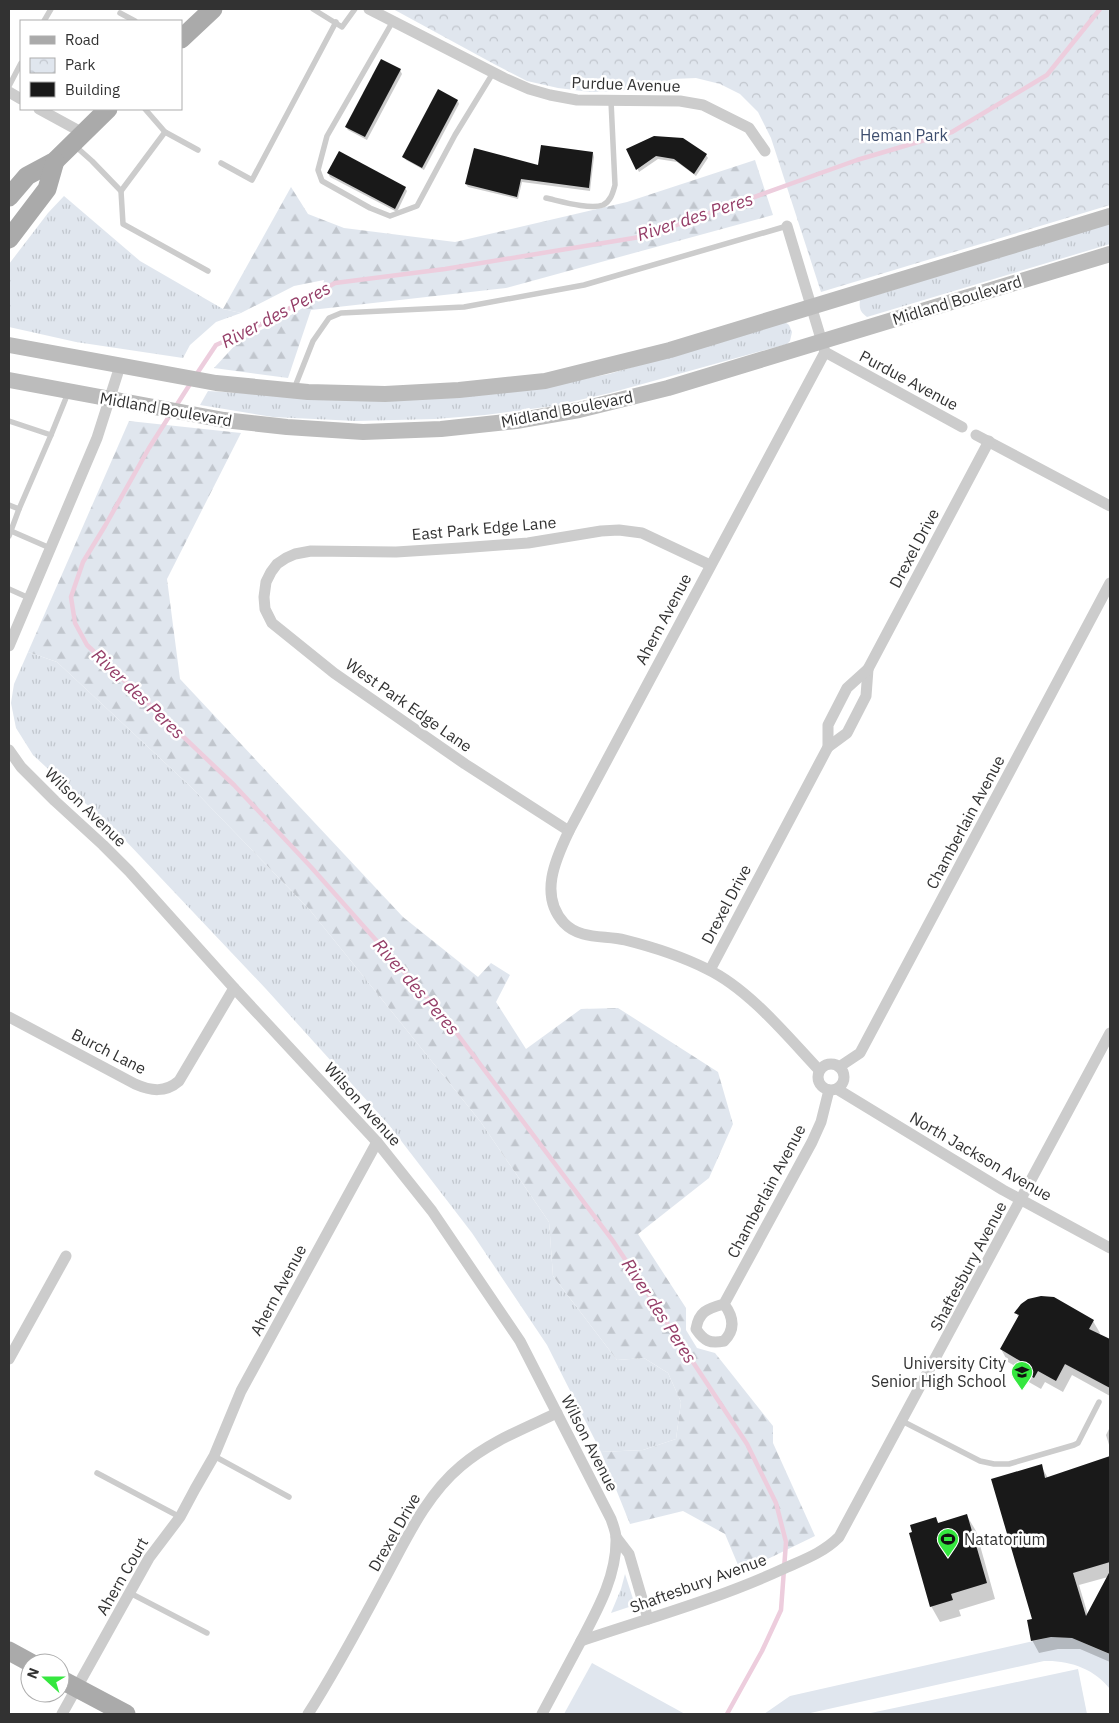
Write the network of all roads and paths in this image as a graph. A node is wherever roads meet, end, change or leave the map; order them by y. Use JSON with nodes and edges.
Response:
{"nodes":[{"id":1,"x":51,"y":9,"type":"edge"},
{"id":2,"x":213,"y":9,"type":"edge"},
{"id":3,"x":313,"y":9,"type":"edge"},
{"id":4,"x":355,"y":9,"type":"edge"},
{"id":5,"x":369,"y":9,"type":"edge"},
{"id":6,"x":120,"y":13,"type":"dead end"},
{"id":7,"x":45,"y":20,"type":"edge"},
{"id":8,"x":133,"y":20,"type":"edge"},
{"id":9,"x":392,"y":21,"type":"junction"},
{"id":10,"x":336,"y":22,"type":"junction"},
{"id":11,"x":182,"y":38,"type":"edge"},
{"id":12,"x":20,"y":65,"type":"edge"},
{"id":13,"x":493,"y":72,"type":"junction"},
{"id":14,"x":9,"y":86,"type":"edge"},
{"id":15,"x":9,"y":92,"type":"edge"},
{"id":16,"x":20,"y":98,"type":"edge"},
{"id":17,"x":611,"y":101,"type":"junction"},
{"id":18,"x":40,"y":110,"type":"edge"},
{"id":19,"x":107,"y":110,"type":"edge"},
{"id":20,"x":146,"y":110,"type":"edge"},
{"id":21,"x":165,"y":132,"type":"junction"},
{"id":22,"x":78,"y":138,"type":"junction"},
{"id":23,"x":198,"y":150,"type":"dead end"},
{"id":24,"x":765,"y":151,"type":"dead end"},
{"id":25,"x":55,"y":161,"type":"junction"},
{"id":26,"x":221,"y":163,"type":"dead end"},
{"id":27,"x":121,"y":190,"type":"junction"},
{"id":28,"x":9,"y":197,"type":"edge"},
{"id":29,"x":546,"y":198,"type":"dead end"},
{"id":30,"x":1110,"y":216,"type":"edge"},
{"id":31,"x":787,"y":226,"type":"joint"},
{"id":32,"x":9,"y":239,"type":"edge"},
{"id":33,"x":1110,"y":254,"type":"edge"},
{"id":34,"x":208,"y":271,"type":"dead end"},
{"id":35,"x":811,"y":306,"type":"junction"},
{"id":36,"x":9,"y":345,"type":"edge"},
{"id":37,"x":823,"y":347,"type":"junction"},
{"id":38,"x":120,"y":366,"type":"junction"},
{"id":39,"x":9,"y":380,"type":"edge"},
{"id":40,"x":293,"y":391,"type":"junction"},
{"id":41,"x":69,"y":392,"type":"junction"},
{"id":42,"x":110,"y":400,"type":"junction"},
{"id":43,"x":9,"y":421,"type":"edge"},
{"id":44,"x":962,"y":427,"type":"dead end"},
{"id":45,"x":52,"y":435,"type":"junction"},
{"id":46,"x":976,"y":435,"type":"dead end"},
{"id":47,"x":989,"y":441,"type":"junction"},
{"id":48,"x":9,"y":505,"type":"edge"},
{"id":49,"x":1110,"y":506,"type":"edge"},
{"id":50,"x":19,"y":509,"type":"junction"},
{"id":51,"x":10,"y":533,"type":"edge"},
{"id":52,"x":50,"y":548,"type":"junction"},
{"id":53,"x":710,"y":565,"type":"junction"},
{"id":54,"x":266,"y":582,"type":"joint"},
{"id":55,"x":1110,"y":583,"type":"edge"},
{"id":56,"x":9,"y":589,"type":"edge"},
{"id":57,"x":29,"y":598,"type":"junction"},
{"id":58,"x":9,"y":646,"type":"edge"},
{"id":59,"x":868,"y":669,"type":"junction"},
{"id":60,"x":828,"y":746,"type":"junction"},
{"id":61,"x":9,"y":750,"type":"edge"},
{"id":62,"x":569,"y":831,"type":"junction"},
{"id":63,"x":710,"y":970,"type":"junction"},
{"id":64,"x":234,"y":988,"type":"junction"},
{"id":65,"x":9,"y":1017,"type":"edge"},
{"id":66,"x":1110,"y":1033,"type":"edge"},
{"id":67,"x":839,"y":1067,"type":"junction"},
{"id":68,"x":820,"y":1070,"type":"junction"},
{"id":69,"x":833,"y":1089,"type":"junction"},
{"id":70,"x":377,"y":1142,"type":"junction"},
{"id":71,"x":1022,"y":1200,"type":"junction"},
{"id":72,"x":1110,"y":1248,"type":"edge"},
{"id":73,"x":66,"y":1256,"type":"dead end"},
{"id":74,"x":724,"y":1304,"type":"dead end"},
{"id":75,"x":9,"y":1359,"type":"edge"},
{"id":76,"x":1099,"y":1402,"type":"dead end"},
{"id":77,"x":557,"y":1413,"type":"junction"},
{"id":78,"x":902,"y":1421,"type":"junction"},
{"id":79,"x":214,"y":1456,"type":"junction"},
{"id":80,"x":97,"y":1473,"type":"dead end"},
{"id":81,"x":289,"y":1496,"type":"dead end"},
{"id":82,"x":180,"y":1517,"type":"junction"},
{"id":83,"x":616,"y":1537,"type":"junction"},
{"id":84,"x":130,"y":1593,"type":"junction"},
{"id":85,"x":648,"y":1619,"type":"junction"},
{"id":86,"x":207,"y":1633,"type":"dead end"},
{"id":87,"x":581,"y":1641,"type":"junction"},
{"id":88,"x":9,"y":1651,"type":"edge"},
{"id":89,"x":20,"y":1657,"type":"edge"},
{"id":90,"x":70,"y":1681,"type":"edge"},
{"id":91,"x":70,"y":1685,"type":"edge"},
{"id":92,"x":126,"y":1714,"type":"edge"},
{"id":93,"x":308,"y":1714,"type":"edge"},
{"id":94,"x":542,"y":1714,"type":"edge"}],
"edges":[{"from":1,"to":7,"type":"lane"},
{"from":2,"to":11,"type":"main road"},
{"from":3,"to":10,"type":"lane"},
{"from":4,"to":10,"type":"lane"},
{"from":5,"to":9,"type":"street","name":"Purdue Avenue"},
{"from":6,"to":8,"type":"lane"},
{"from":9,"to":13,"type":"street","name":"Purdue Avenue"},
{"from":9,"to":13,"type":"lane"},
{"from":10,"to":26,"type":"lane"},
{"from":12,"to":14,"type":"lane"},
{"from":13,"to":17,"type":"street","name":"Purdue Avenue"},
{"from":15,"to":16,"type":"street"},
{"from":17,"to":24,"type":"street","name":"Purdue Avenue"},
{"from":17,"to":29,"type":"lane"},
{"from":18,"to":22,"type":"street"},
{"from":19,"to":22,"type":"main road"},
{"from":20,"to":21,"type":"lane"},
{"from":21,"to":23,"type":"lane"},
{"from":21,"to":27,"type":"lane"},
{"from":22,"to":25,"type":"main road"},
{"from":22,"to":27,"type":"lane"},
{"from":25,"to":28,"type":"main road"},
{"from":25,"to":32,"type":"main road"},
{"from":27,"to":34,"type":"lane"},
{"from":30,"to":35,"type":"main road","name":"Midland Boulevard"},
{"from":31,"to":35,"type":"street"},
{"from":31,"to":40,"type":"lane"},
{"from":33,"to":37,"type":"main road","name":"Midland Boulevard"},
{"from":35,"to":37,"type":"street"},
{"from":35,"to":40,"type":"main road","name":"Midland Boulevard"},
{"from":36,"to":38,"type":"main road","name":"Midland Boulevard"},
{"from":37,"to":42,"type":"main road","name":"Midland Boulevard"},
{"from":37,"to":44,"type":"street","name":"Purdue Avenue"},
{"from":37,"to":53,"type":"street","name":"Ahern Avenue"},
{"from":38,"to":40,"type":"main road","name":"Midland Boulevard"},
{"from":38,"to":42,"type":"street"},
{"from":39,"to":41,"type":"main road","name":"Midland Boulevard"},
{"from":41,"to":42,"type":"main road","name":"Midland Boulevard"},
{"from":41,"to":45,"type":"lane"},
{"from":42,"to":52,"type":"street"},
{"from":43,"to":45,"type":"lane"},
{"from":45,"to":50,"type":"lane"},
{"from":46,"to":47,"type":"street"},
{"from":47,"to":49,"type":"street"},
{"from":47,"to":59,"type":"street","name":"Drexel Drive"},
{"from":48,"to":50,"type":"lane"},
{"from":50,"to":51,"type":"lane"},
{"from":51,"to":52,"type":"lane"},
{"from":52,"to":57,"type":"street"},
{"from":53,"to":54,"type":"street","name":"East Park Edge Lane"},
{"from":53,"to":62,"type":"street","name":"Ahern Avenue"},
{"from":54,"to":62,"type":"street","name":"West Park Edge Lane"},
{"from":55,"to":67,"type":"street","name":"Chamberlain Avenue"},
{"from":56,"to":57,"type":"lane"},
{"from":57,"to":58,"type":"street"},
{"from":59,"to":60,"type":"street","name":"Drexel Drive"},
{"from":59,"to":60,"type":"street","name":"Drexel Drive"},
{"from":60,"to":63,"type":"street","name":"Drexel Drive"},
{"from":61,"to":64,"type":"street","name":"Wilson Avenue"},
{"from":62,"to":63,"type":"street","name":"Ahern Avenue"},
{"from":63,"to":68,"type":"street"},
{"from":64,"to":65,"type":"street","name":"Burch Lane"},
{"from":64,"to":70,"type":"street","name":"Wilson Avenue"},
{"from":66,"to":71,"type":"street","name":"Shaftesbury Avenue"},
{"from":67,"to":68,"type":"street"},
{"from":67,"to":69,"type":"street"},
{"from":68,"to":69,"type":"street"},
{"from":69,"to":71,"type":"street","name":"North Jackson Avenue"},
{"from":69,"to":74,"type":"street","name":"Chamberlain Avenue"},
{"from":70,"to":77,"type":"street","name":"Wilson Avenue"},
{"from":70,"to":79,"type":"street","name":"Ahern Avenue"},
{"from":71,"to":72,"type":"street","name":"North Jackson Avenue"},
{"from":71,"to":78,"type":"street","name":"Shaftesbury Avenue"},
{"from":73,"to":75,"type":"street"},
{"from":76,"to":78,"type":"lane"},
{"from":77,"to":83,"type":"street","name":"Wilson Avenue"},
{"from":77,"to":93,"type":"street","name":"Drexel Drive"},
{"from":78,"to":85,"type":"street","name":"Shaftesbury Avenue"},
{"from":79,"to":81,"type":"lane"},
{"from":79,"to":82,"type":"street","name":"Ahern Court"},
{"from":80,"to":82,"type":"lane"},
{"from":82,"to":84,"type":"street","name":"Ahern Court"},
{"from":83,"to":85,"type":"street","name":"Wilson Avenue"},
{"from":83,"to":87,"type":"street","name":"Wilson Avenue"},
{"from":84,"to":86,"type":"lane"},
{"from":84,"to":90,"type":"street","name":"Ahern Court"},
{"from":85,"to":87,"type":"street","name":"Shaftesbury Avenue"},
{"from":87,"to":94,"type":"street"},
{"from":88,"to":89,"type":"main road"},
{"from":91,"to":92,"type":"main road"}]}
